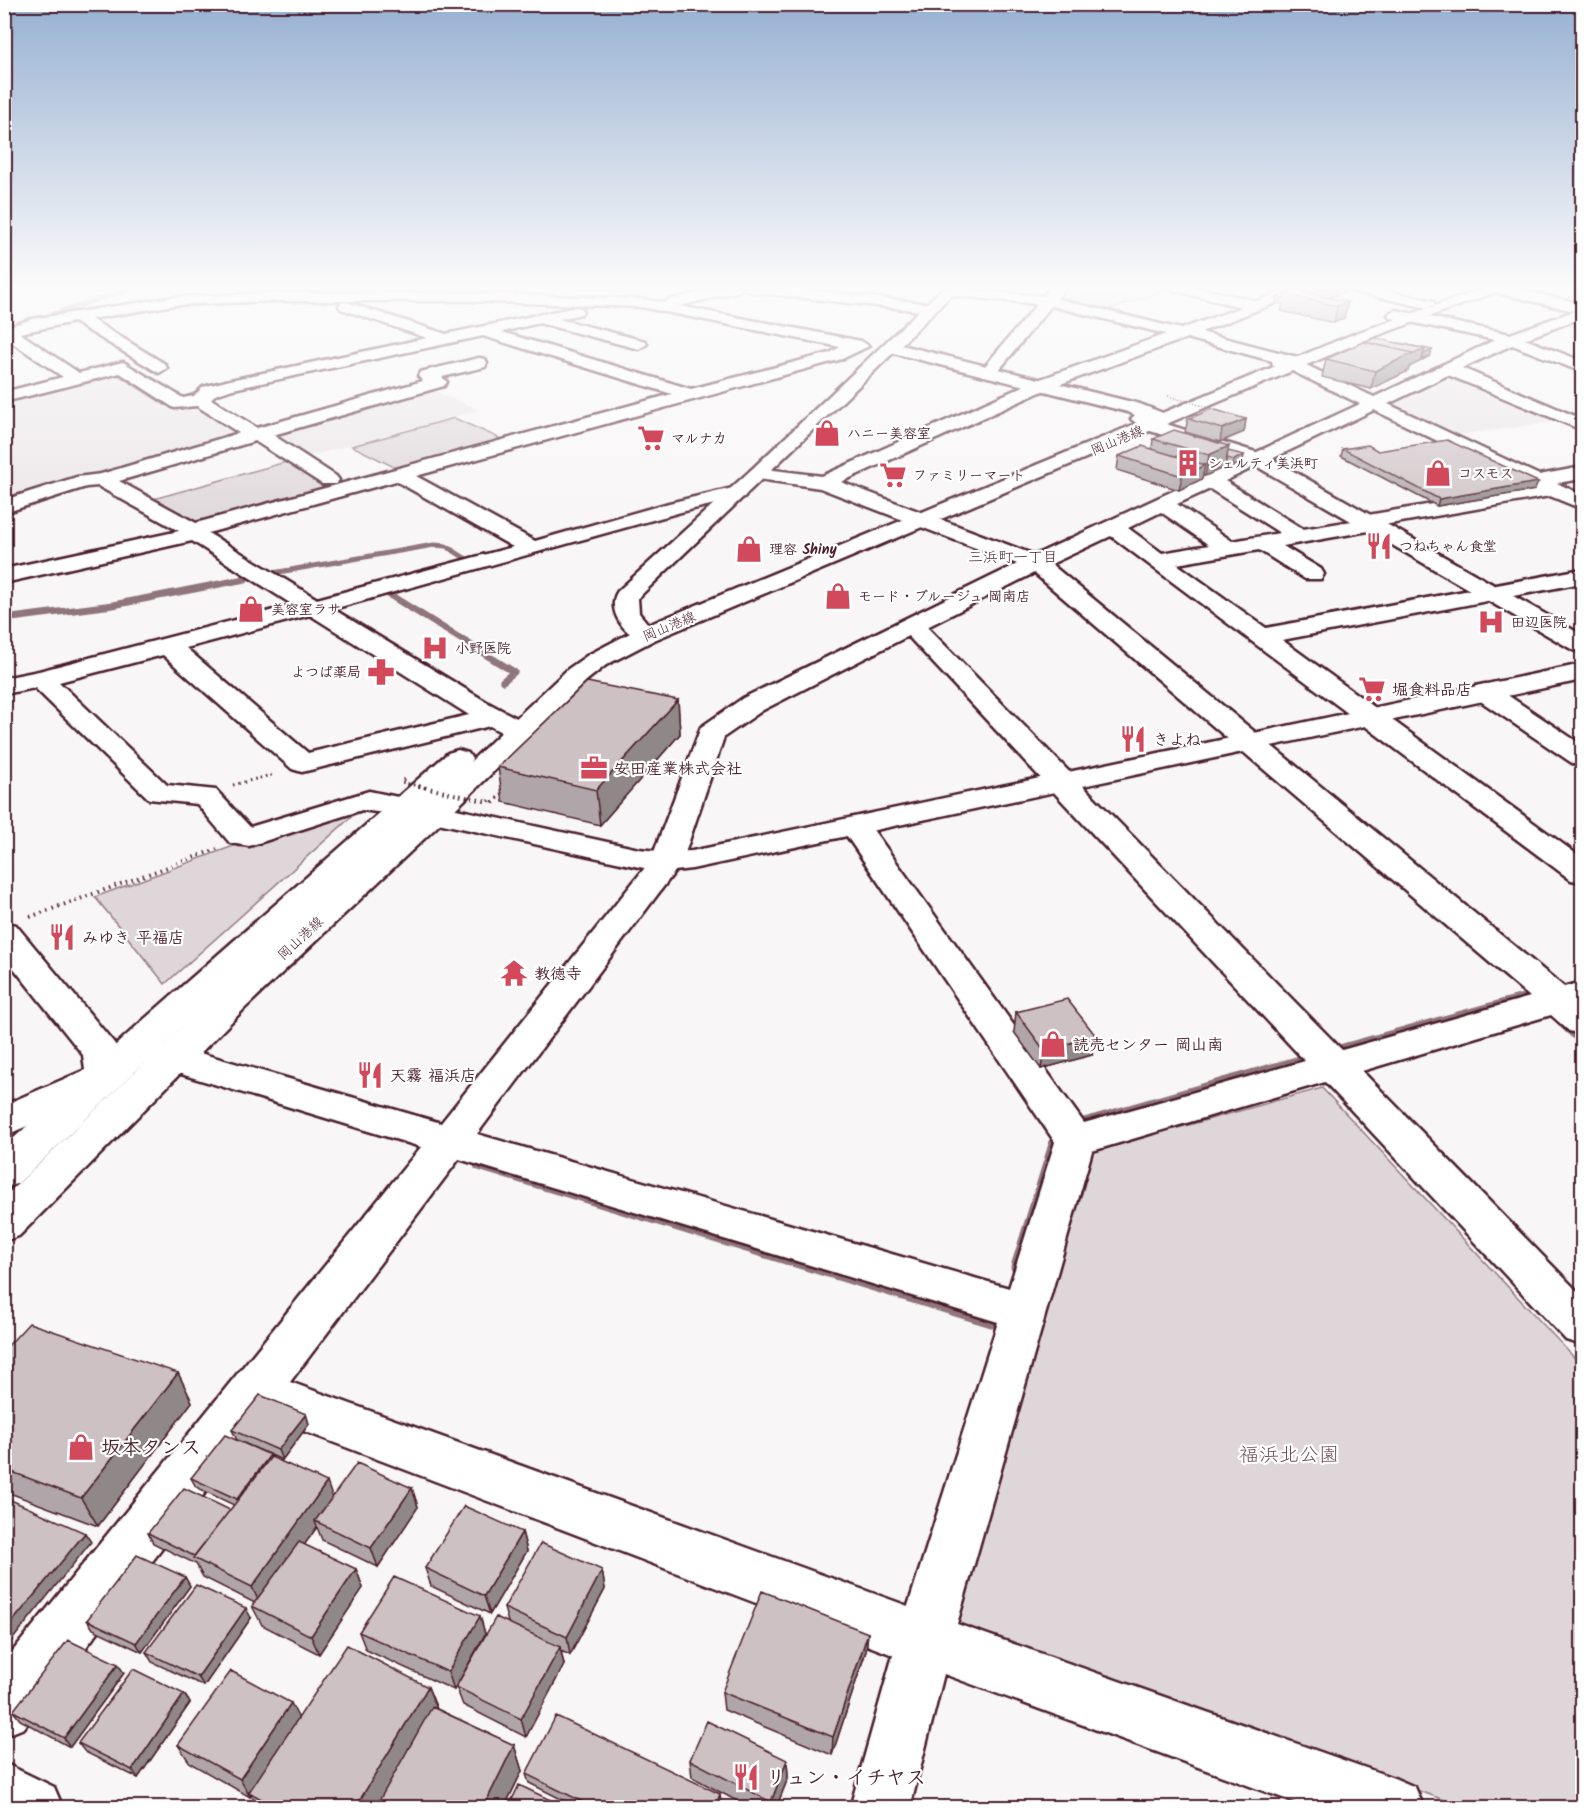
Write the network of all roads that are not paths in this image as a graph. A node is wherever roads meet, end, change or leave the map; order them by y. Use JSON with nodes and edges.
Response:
{"nodes":[{"id":1,"x":68,"y":373,"type":"edge"},
{"id":2,"x":102,"y":373,"type":"edge"},
{"id":3,"x":132,"y":373,"type":"edge"},
{"id":4,"x":166,"y":373,"type":"edge"},
{"id":5,"x":290,"y":373,"type":"edge"},
{"id":6,"x":440,"y":373,"type":"edge"},
{"id":7,"x":618,"y":373,"type":"edge"},
{"id":8,"x":770,"y":373,"type":"edge"},
{"id":9,"x":862,"y":373,"type":"edge"},
{"id":10,"x":990,"y":373,"type":"edge"},
{"id":11,"x":1076,"y":373,"type":"edge"},
{"id":12,"x":1262,"y":373,"type":"edge"},
{"id":13,"x":1311,"y":373,"type":"edge"},
{"id":14,"x":1442,"y":373,"type":"edge"},
{"id":15,"x":1457,"y":373,"type":"edge"},
{"id":16,"x":77,"y":379,"type":"junction"},
{"id":17,"x":1041,"y":385,"type":"junction"},
{"id":18,"x":195,"y":391,"type":"junction"},
{"id":19,"x":688,"y":394,"type":"junction"},
{"id":20,"x":4,"y":397,"type":"edge"},
{"id":21,"x":1376,"y":404,"type":"junction"},
{"id":22,"x":1155,"y":415,"type":"junction"},
{"id":23,"x":1582,"y":425,"type":"edge"},
{"id":24,"x":254,"y":435,"type":"junction"},
{"id":25,"x":1258,"y":459,"type":"junction"},
{"id":26,"x":1582,"y":473,"type":"edge"},
{"id":27,"x":758,"y":474,"type":"junction"},
{"id":28,"x":400,"y":476,"type":"junction"},
{"id":29,"x":102,"y":480,"type":"junction"},
{"id":30,"x":329,"y":480,"type":"dead end"},
{"id":31,"x":1211,"y":481,"type":"junction"},
{"id":32,"x":824,"y":482,"type":"junction"},
{"id":33,"x":1546,"y":485,"type":"junction"},
{"id":34,"x":737,"y":493,"type":"junction"},
{"id":35,"x":1582,"y":503,"type":"edge"},
{"id":36,"x":1164,"y":504,"type":"junction"},
{"id":37,"x":4,"y":507,"type":"edge"},
{"id":38,"x":914,"y":518,"type":"junction"},
{"id":39,"x":1371,"y":523,"type":"junction"},
{"id":40,"x":1113,"y":527,"type":"junction"},
{"id":41,"x":194,"y":532,"type":"junction"},
{"id":42,"x":1299,"y":537,"type":"junction"},
{"id":43,"x":1263,"y":543,"type":"junction"},
{"id":44,"x":530,"y":547,"type":"junction"},
{"id":45,"x":1228,"y":548,"type":"junction"},
{"id":46,"x":1158,"y":560,"type":"junction"},
{"id":47,"x":1036,"y":563,"type":"junction"},
{"id":48,"x":1313,"y":574,"type":"dead end"},
{"id":49,"x":4,"y":576,"type":"edge"},
{"id":50,"x":1582,"y":576,"type":"edge"},
{"id":51,"x":1493,"y":593,"type":"junction"},
{"id":52,"x":314,"y":607,"type":"junction"},
{"id":53,"x":912,"y":626,"type":"junction"},
{"id":54,"x":640,"y":630,"type":"junction"},
{"id":55,"x":1264,"y":636,"type":"junction"},
{"id":56,"x":1582,"y":645,"type":"edge"},
{"id":57,"x":170,"y":648,"type":"junction"},
{"id":58,"x":1582,"y":672,"type":"edge"},
{"id":59,"x":43,"y":681,"type":"junction"},
{"id":60,"x":4,"y":686,"type":"edge"},
{"id":61,"x":1485,"y":692,"type":"junction"},
{"id":62,"x":1371,"y":716,"type":"junction"},
{"id":63,"x":504,"y":722,"type":"junction"},
{"id":64,"x":1250,"y":742,"type":"junction"},
{"id":65,"x":1582,"y":757,"type":"edge"},
{"id":66,"x":1062,"y":782,"type":"junction"},
{"id":67,"x":414,"y":800,"type":"junction"},
{"id":68,"x":855,"y":826,"type":"junction"},
{"id":69,"x":666,"y":862,"type":"junction"},
{"id":70,"x":1582,"y":873,"type":"edge"},
{"id":71,"x":16,"y":926,"type":"edge"},
{"id":72,"x":1561,"y":1005,"type":"edge"},
{"id":73,"x":136,"y":1047,"type":"junction"},
{"id":74,"x":1326,"y":1058,"type":"junction"},
{"id":75,"x":175,"y":1059,"type":"junction"},
{"id":76,"x":105,"y":1077,"type":"junction"},
{"id":77,"x":4,"y":1122,"type":"edge"},
{"id":78,"x":1070,"y":1132,"type":"junction"},
{"id":79,"x":445,"y":1149,"type":"junction"},
{"id":80,"x":4,"y":1172,"type":"edge"},
{"id":81,"x":4,"y":1224,"type":"edge"},
{"id":82,"x":1010,"y":1307,"type":"junction"},
{"id":83,"x":1582,"y":1326,"type":"edge"},
{"id":84,"x":255,"y":1391,"type":"junction"},
{"id":85,"x":914,"y":1636,"type":"junction"},
{"id":86,"x":4,"y":1708,"type":"edge"},
{"id":87,"x":4,"y":1793,"type":"edge"},
{"id":88,"x":33,"y":1808,"type":"edge"},
{"id":89,"x":879,"y":1808,"type":"edge"},
{"id":90,"x":1394,"y":1808,"type":"edge"}],
"edges":[{"from":1,"to":16,"type":"street"},
{"from":2,"to":16,"type":"street"},
{"from":3,"to":18,"type":"street"},
{"from":4,"to":18,"type":"street"},
{"from":5,"to":18,"type":"street"},
{"from":6,"to":24,"type":"street"},
{"from":7,"to":19,"type":"street"},
{"from":8,"to":19,"type":"street"},
{"from":9,"to":27,"type":"street"},
{"from":10,"to":17,"type":"street"},
{"from":11,"to":17,"type":"street"},
{"from":12,"to":22,"type":"street","name":"岡山港線"},
{"from":13,"to":21,"type":"street"},
{"from":14,"to":21,"type":"street"},
{"from":15,"to":23,"type":"street"},
{"from":16,"to":20,"type":"street"},
{"from":17,"to":22,"type":"street"},
{"from":17,"to":32,"type":"street"},
{"from":18,"to":24,"type":"street"},
{"from":19,"to":28,"type":"street"},
{"from":21,"to":25,"type":"street"},
{"from":21,"to":33,"type":"street"},
{"from":22,"to":25,"type":"street"},
{"from":22,"to":38,"type":"street","name":"岡山港線"},
{"from":24,"to":29,"type":"street"},
{"from":24,"to":30,"type":"street"},
{"from":25,"to":31,"type":"street"},
{"from":25,"to":39,"type":"street"},
{"from":26,"to":33,"type":"street"},
{"from":27,"to":32,"type":"street"},
{"from":27,"to":34,"type":"street"},
{"from":28,"to":41,"type":"street"},
{"from":28,"to":44,"type":"street"},
{"from":29,"to":37,"type":"street"},
{"from":29,"to":41,"type":"street"},
{"from":31,"to":36,"type":"street"},
{"from":31,"to":42,"type":"street"},
{"from":32,"to":38,"type":"street"},
{"from":33,"to":35,"type":"street"},
{"from":33,"to":39,"type":"street"},
{"from":34,"to":44,"type":"street"},
{"from":34,"to":54,"type":"street"},
{"from":36,"to":40,"type":"street"},
{"from":36,"to":45,"type":"street"},
{"from":38,"to":47,"type":"street"},
{"from":38,"to":54,"type":"street","name":"岡山港線"},
{"from":39,"to":42,"type":"street"},
{"from":39,"to":51,"type":"street"},
{"from":40,"to":46,"type":"street"},
{"from":40,"to":47,"type":"street"},
{"from":41,"to":49,"type":"street"},
{"from":41,"to":52,"type":"street"},
{"from":42,"to":43,"type":"street"},
{"from":43,"to":45,"type":"street"},
{"from":43,"to":48,"type":"street"},
{"from":44,"to":52,"type":"street"},
{"from":45,"to":46,"type":"street"},
{"from":46,"to":55,"type":"street"},
{"from":47,"to":53,"type":"street"},
{"from":47,"to":64,"type":"street"},
{"from":50,"to":51,"type":"street"},
{"from":51,"to":55,"type":"street"},
{"from":51,"to":56,"type":"street"},
{"from":52,"to":57,"type":"street"},
{"from":52,"to":63,"type":"street"},
{"from":53,"to":66,"type":"street"},
{"from":53,"to":69,"type":"street"},
{"from":54,"to":63,"type":"street","name":"岡山港線"},
{"from":55,"to":62,"type":"street"},
{"from":57,"to":59,"type":"street"},
{"from":57,"to":63,"type":"street"},
{"from":58,"to":61,"type":"street"},
{"from":59,"to":60,"type":"street"},
{"from":59,"to":67,"type":"street"},
{"from":61,"to":62,"type":"street"},
{"from":61,"to":65,"type":"street"},
{"from":62,"to":64,"type":"street"},
{"from":62,"to":70,"type":"street"},
{"from":63,"to":67,"type":"street","name":"岡山港線"},
{"from":64,"to":66,"type":"street"},
{"from":64,"to":72,"type":"street"},
{"from":66,"to":68,"type":"street"},
{"from":66,"to":74,"type":"street"},
{"from":67,"to":69,"type":"street"},
{"from":67,"to":73,"type":"street","name":"岡山港線"},
{"from":67,"to":75,"type":"street","name":"岡山港線"},
{"from":68,"to":69,"type":"street"},
{"from":68,"to":78,"type":"street"},
{"from":69,"to":79,"type":"street"},
{"from":71,"to":76,"type":"street"},
{"from":72,"to":74,"type":"street"},
{"from":73,"to":75,"type":"street"},
{"from":73,"to":76,"type":"street","name":"岡山港線"},
{"from":74,"to":78,"type":"street"},
{"from":74,"to":83,"type":"street"},
{"from":75,"to":79,"type":"street"},
{"from":75,"to":81,"type":"street","name":"岡山港線"},
{"from":76,"to":77,"type":"street"},
{"from":76,"to":80,"type":"street","name":"岡山港線"},
{"from":78,"to":82,"type":"street"},
{"from":79,"to":82,"type":"street"},
{"from":79,"to":84,"type":"street"},
{"from":82,"to":85,"type":"street"},
{"from":84,"to":85,"type":"street"},
{"from":84,"to":86,"type":"street"},
{"from":85,"to":89,"type":"street"},
{"from":85,"to":90,"type":"street"},
{"from":87,"to":88,"type":"street"}]}
